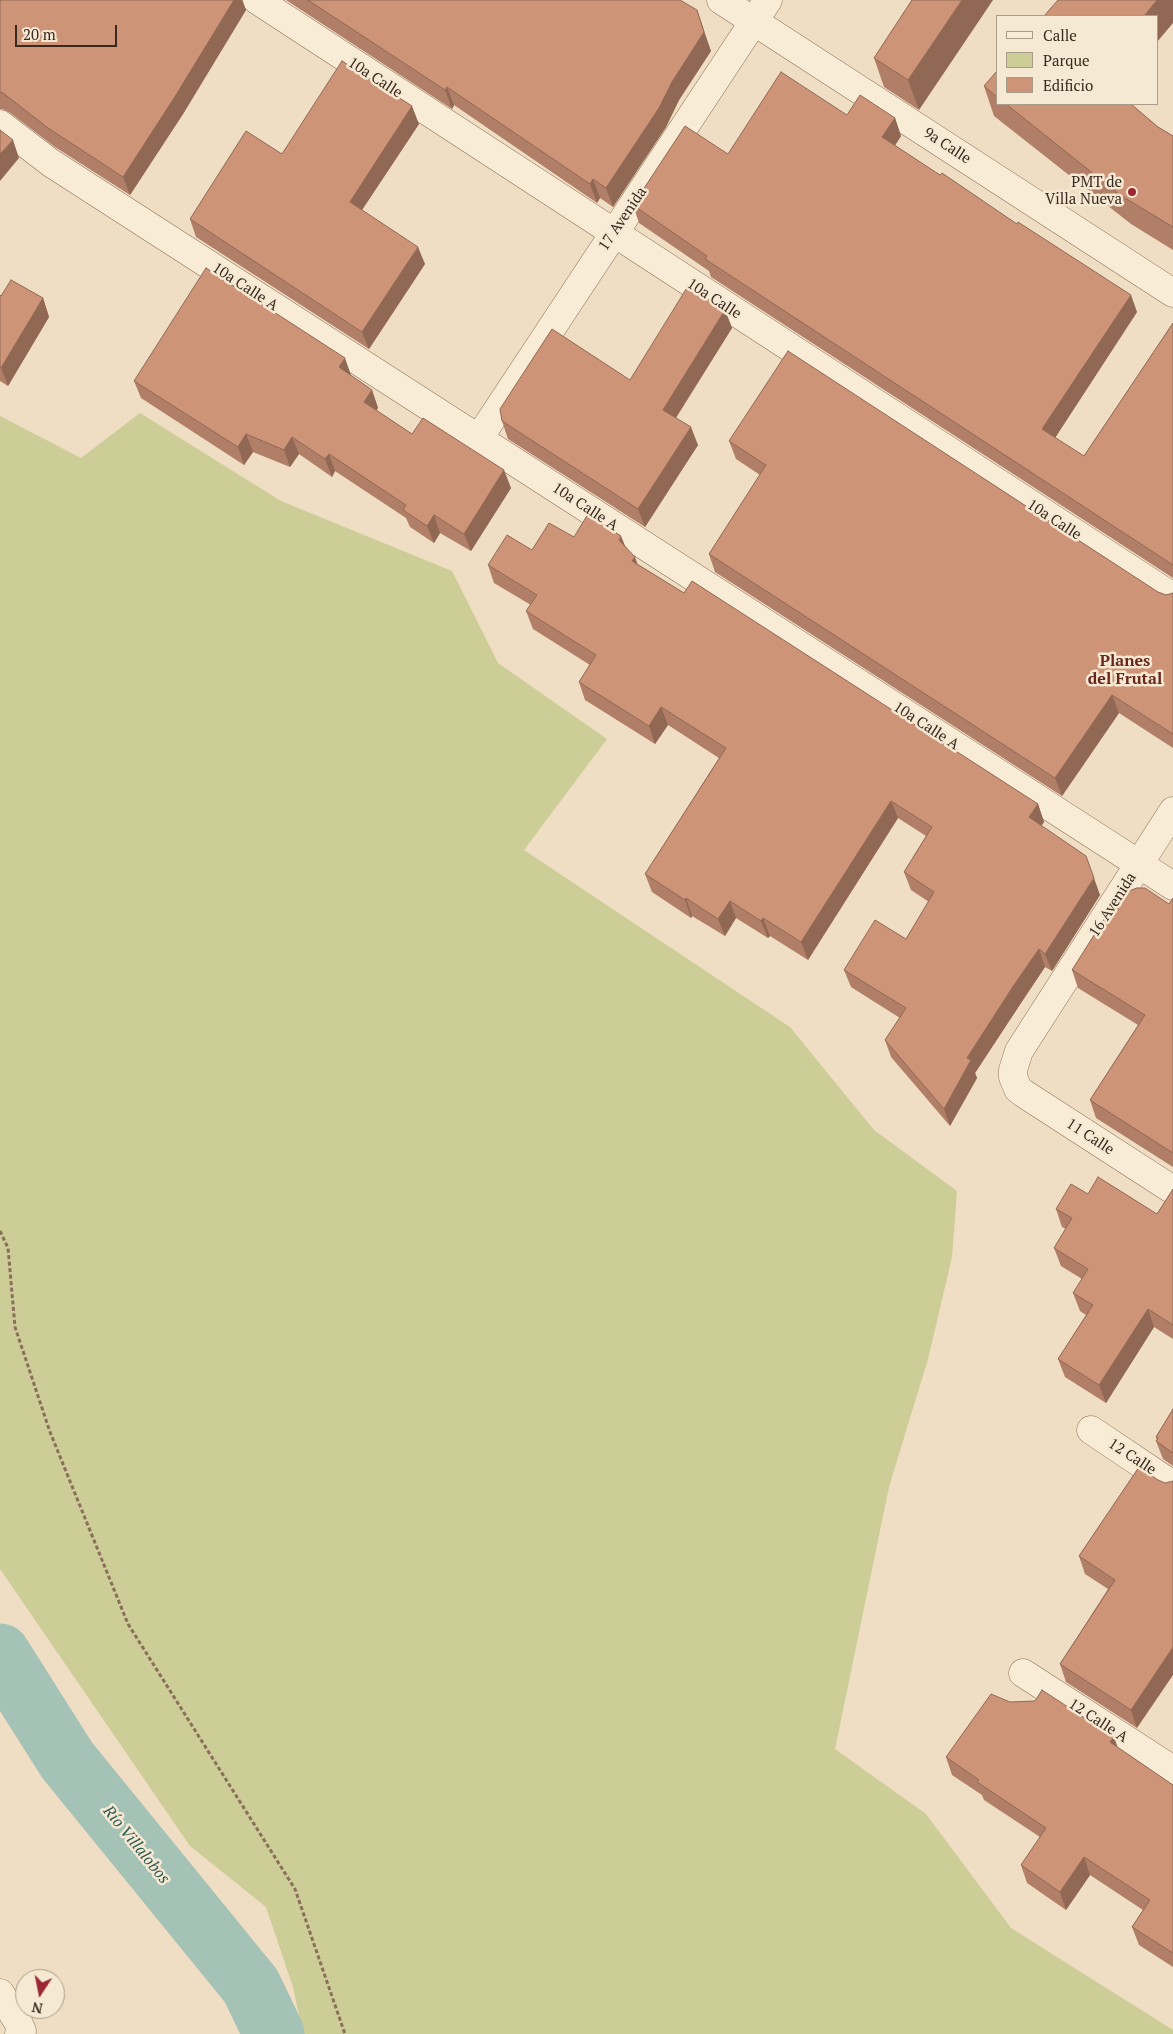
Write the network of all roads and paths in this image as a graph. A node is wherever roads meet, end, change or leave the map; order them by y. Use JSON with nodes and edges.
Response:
{"nodes":[{"id":1,"x":257,"y":0,"type":"edge"},
{"id":2,"x":721,"y":0,"type":"edge"},
{"id":3,"x":761,"y":11,"type":"edge"},
{"id":4,"x":0,"y":124,"type":"edge"},
{"id":5,"x":614,"y":234,"type":"junction"},
{"id":6,"x":1173,"y":293,"type":"edge"},
{"id":7,"x":478,"y":438,"type":"junction"},
{"id":8,"x":1173,"y":597,"type":"edge"},
{"id":9,"x":1173,"y":811,"type":"edge"},
{"id":10,"x":1140,"y":864,"type":"junction"},
{"id":11,"x":1173,"y":886,"type":"edge"},
{"id":12,"x":1013,"y":1077,"type":"joint"},
{"id":13,"x":1173,"y":1190,"type":"edge"},
{"id":14,"x":0,"y":1231,"type":"edge"},
{"id":15,"x":1091,"y":1430,"type":"dead end"},
{"id":16,"x":1173,"y":1484,"type":"edge"},
{"id":17,"x":1023,"y":1673,"type":"dead end"},
{"id":18,"x":1173,"y":1770,"type":"edge"},
{"id":19,"x":0,"y":1993,"type":"edge"},
{"id":20,"x":19,"y":2034,"type":"edge"},
{"id":21,"x":345,"y":2034,"type":"edge"}],
"edges":[{"from":1,"to":5,"type":"street","name":"10a Calle"},
{"from":2,"to":3,"type":"street","name":"9a Calle"},
{"from":3,"to":5,"type":"street","name":"17 Avenida"},
{"from":3,"to":6,"type":"street","name":"9a Calle"},
{"from":4,"to":7,"type":"street","name":"10a Calle A"},
{"from":5,"to":7,"type":"street","name":"17 Avenida"},
{"from":5,"to":8,"type":"street","name":"10a Calle"},
{"from":7,"to":10,"type":"street","name":"10a Calle A"},
{"from":9,"to":10,"type":"street","name":"16 Avenida"},
{"from":10,"to":11,"type":"street","name":"10a Calle A"},
{"from":10,"to":12,"type":"street","name":"16 Avenida"},
{"from":12,"to":13,"type":"street","name":"11 Calle"},
{"from":14,"to":21,"type":"path"},
{"from":15,"to":16,"type":"street","name":"12 Calle"},
{"from":17,"to":18,"type":"street","name":"12 Calle A"},
{"from":19,"to":20,"type":"street"}]}
